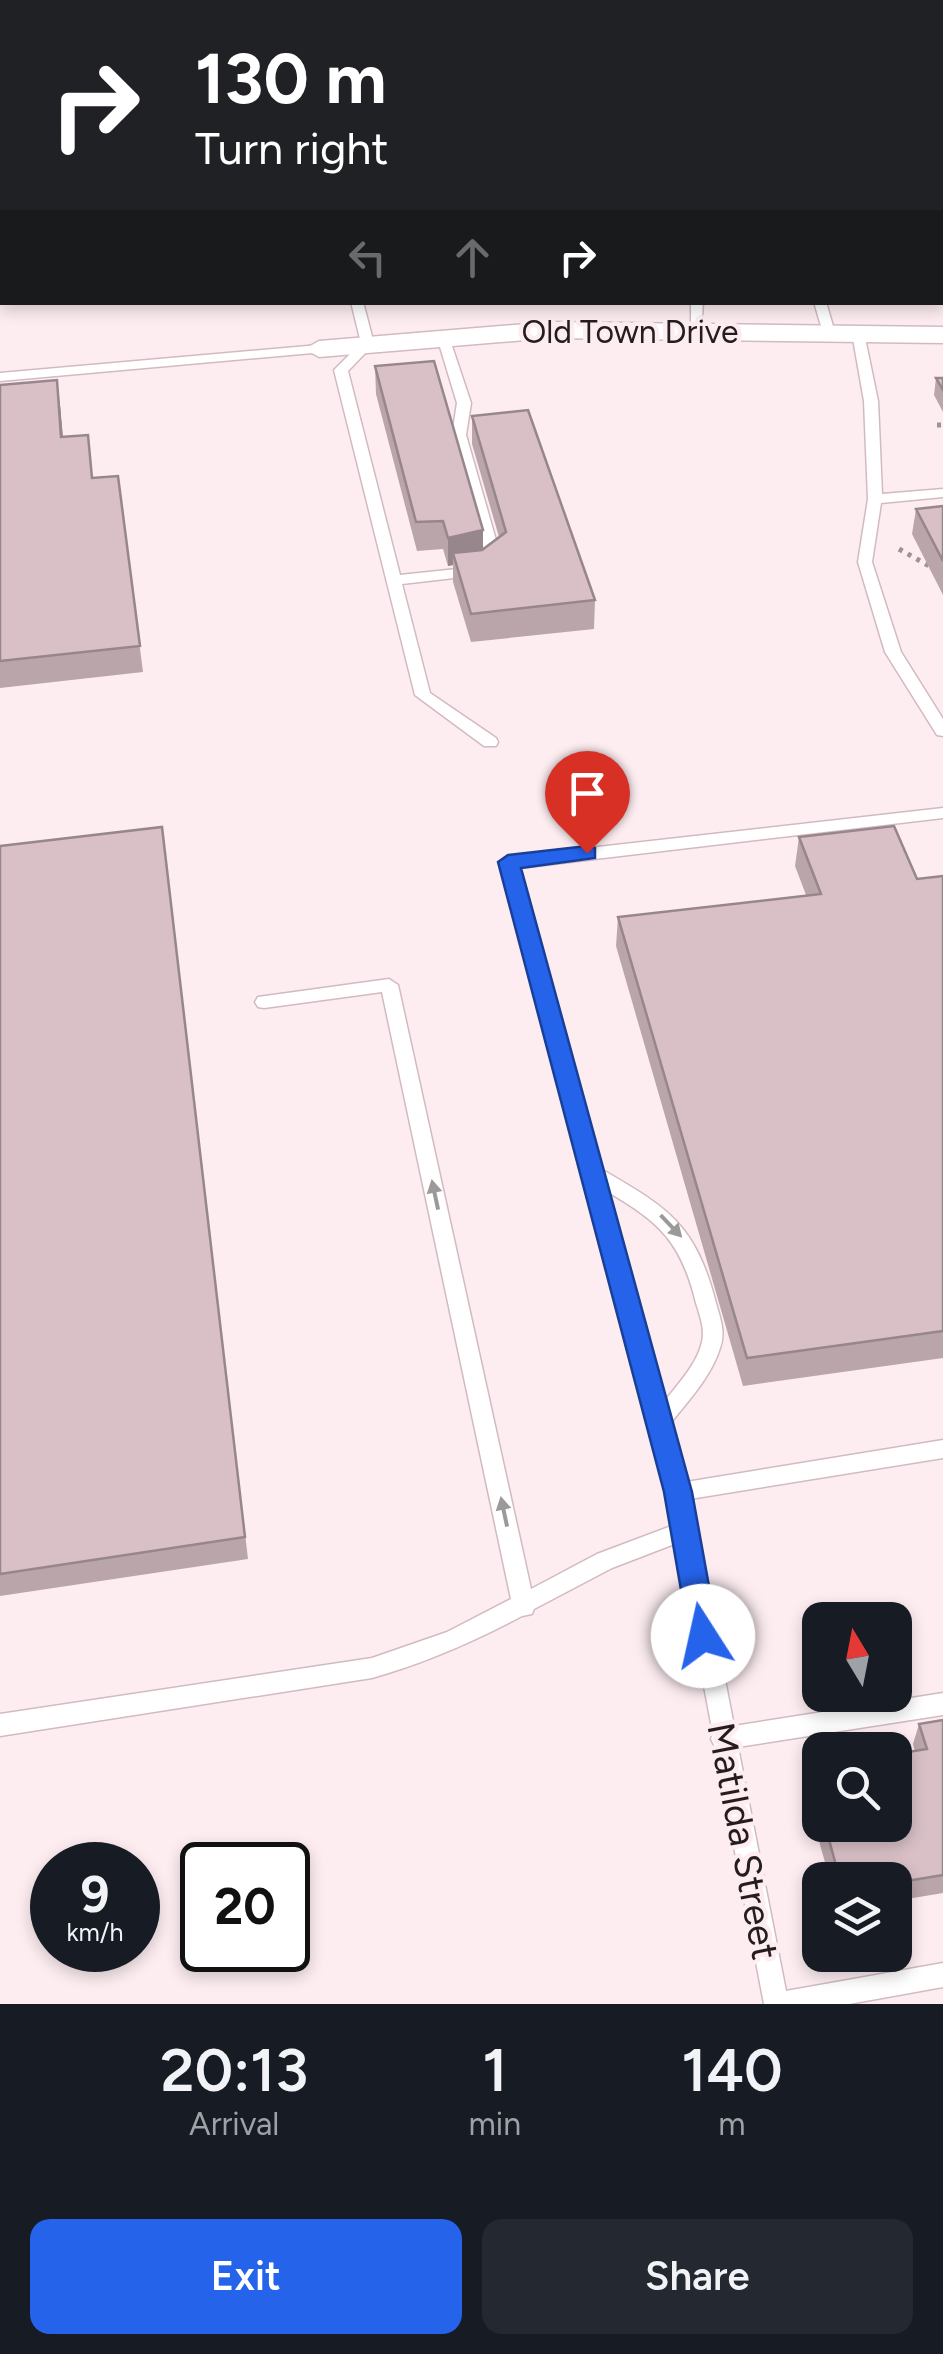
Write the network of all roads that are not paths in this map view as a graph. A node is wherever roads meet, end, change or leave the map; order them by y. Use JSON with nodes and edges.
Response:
{"nodes":[{"id":1,"x":358,"y":305,"type":"edge"},
{"id":2,"x":821,"y":305,"type":"edge"},
{"id":3,"x":697,"y":316,"type":"edge"},
{"id":4,"x":828,"y":333,"type":"junction"},
{"id":5,"x":858,"y":333,"type":"junction"},
{"id":6,"x":943,"y":335,"type":"edge"},
{"id":7,"x":444,"y":337,"type":"junction"},
{"id":8,"x":368,"y":344,"type":"junction"},
{"id":9,"x":319,"y":349,"type":"joint"},
{"id":10,"x":0,"y":377,"type":"edge"},
{"id":11,"x":943,"y":493,"type":"edge"},
{"id":12,"x":875,"y":499,"type":"junction"},
{"id":13,"x":394,"y":580,"type":"junction"},
{"id":14,"x":943,"y":731,"type":"edge"},
{"id":15,"x":490,"y":742,"type":"dead end"},
{"id":16,"x":943,"y":812,"type":"edge"},
{"id":17,"x":264,"y":1002,"type":"dead end"},
{"id":18,"x":590,"y":1172,"type":"junction"},
{"id":19,"x":660,"y":1422,"type":"junction"},
{"id":20,"x":943,"y":1449,"type":"edge"},
{"id":21,"x":678,"y":1492,"type":"junction"},
{"id":22,"x":684,"y":1532,"type":"junction"},
{"id":23,"x":524,"y":1608,"type":"junction"},
{"id":24,"x":943,"y":1704,"type":"edge"},
{"id":25,"x":0,"y":1725,"type":"edge"},
{"id":26,"x":722,"y":1739,"type":"junction"},
{"id":27,"x":943,"y":1975,"type":"edge"},
{"id":28,"x":778,"y":2004,"type":"edge"}],
"edges":[{"from":1,"to":8,"type":"lane"},
{"from":2,"to":4,"type":"lane"},
{"from":3,"to":4,"type":"street","name":"Old Town Drive"},
{"from":3,"to":7,"type":"street","name":"Old Town Drive"},
{"from":4,"to":5,"type":"street","name":"Old Town Drive"},
{"from":5,"to":6,"type":"street","name":"Old Town Drive"},
{"from":5,"to":12,"type":"lane"},
{"from":7,"to":8,"type":"street","name":"Old Town Drive"},
{"from":7,"to":13,"type":"lane"},
{"from":8,"to":9,"type":"street","name":"Old Town Drive"},
{"from":8,"to":13,"type":"lane"},
{"from":9,"to":10,"type":"lane"},
{"from":11,"to":12,"type":"lane"},
{"from":12,"to":14,"type":"lane"},
{"from":13,"to":15,"type":"lane"},
{"from":16,"to":18,"type":"lane","name":"Matilda Street"},
{"from":23,"to":17,"type":"lane","one_way":true},
{"from":18,"to":19,"type":"lane","name":"Matilda Street"},
{"from":18,"to":19,"type":"lane","one_way":true},
{"from":19,"to":21,"type":"lane","name":"Matilda Street"},
{"from":20,"to":21,"type":"lane"},
{"from":21,"to":22,"type":"lane","name":"Matilda Street"},
{"from":22,"to":23,"type":"lane"},
{"from":22,"to":26,"type":"lane","name":"Matilda Street"},
{"from":23,"to":25,"type":"lane"},
{"from":24,"to":26,"type":"lane"},
{"from":26,"to":28,"type":"lane","name":"Matilda Street"},
{"from":27,"to":28,"type":"lane"}]}
